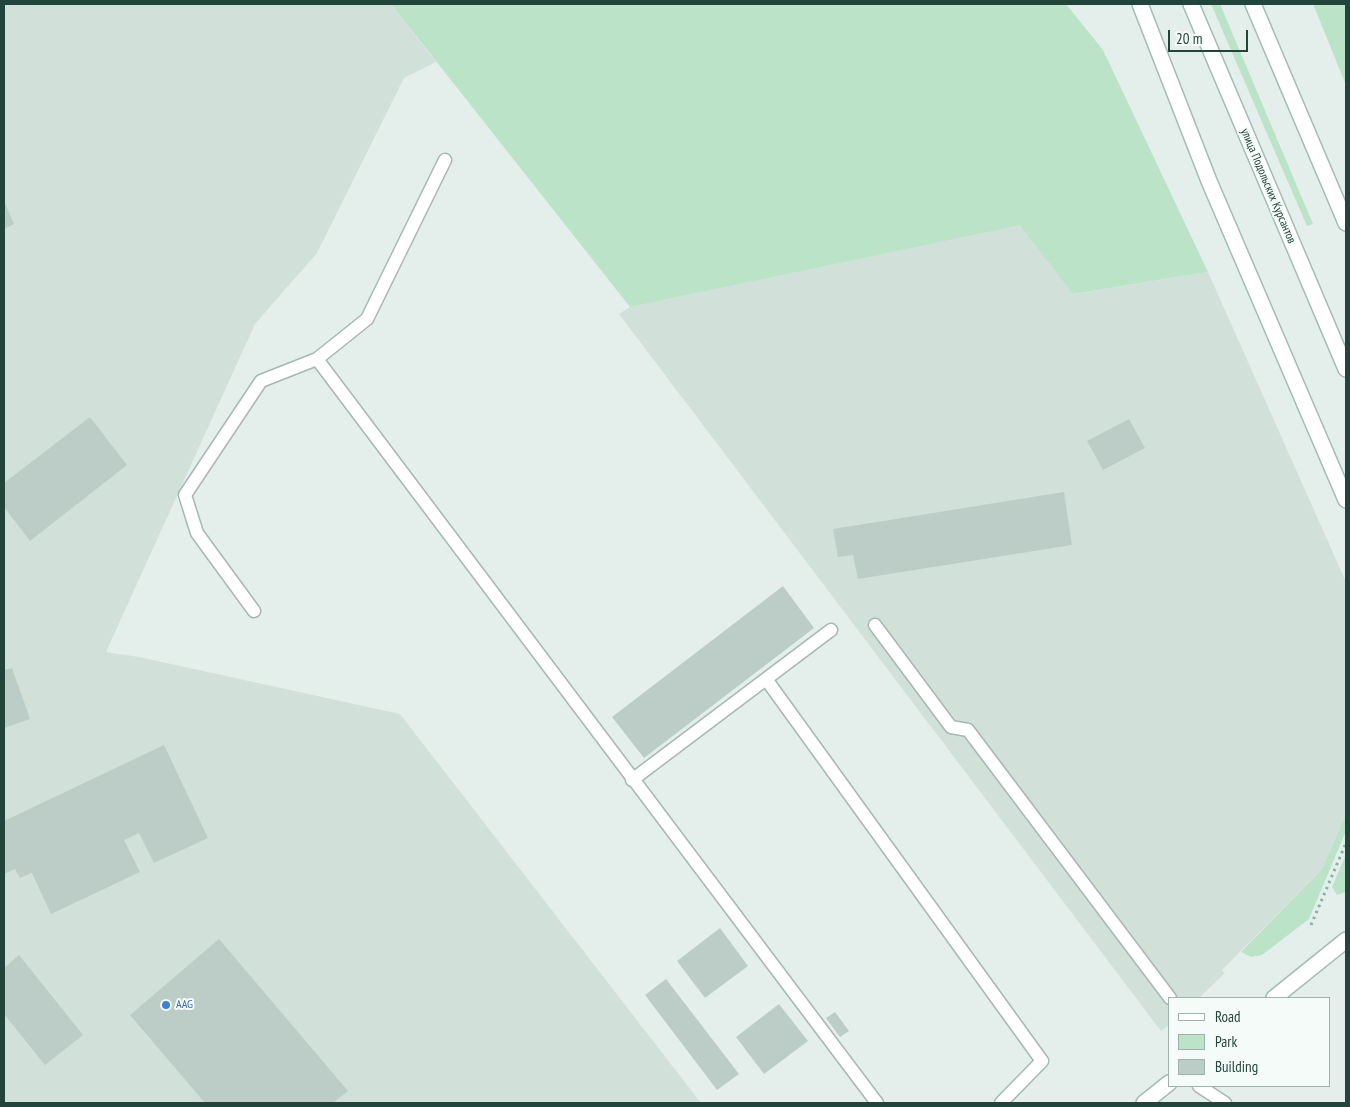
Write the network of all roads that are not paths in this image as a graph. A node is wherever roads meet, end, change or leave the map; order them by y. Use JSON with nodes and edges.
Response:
{"nodes":[{"id":1,"x":1140,"y":4,"type":"edge"},
{"id":2,"x":1190,"y":4,"type":"edge"},
{"id":3,"x":1253,"y":4,"type":"edge"},
{"id":4,"x":445,"y":160,"type":"dead end"},
{"id":5,"x":1346,"y":223,"type":"edge"},
{"id":6,"x":317,"y":359,"type":"junction"},
{"id":7,"x":1346,"y":369,"type":"edge"},
{"id":8,"x":1346,"y":500,"type":"edge"},
{"id":9,"x":254,"y":611,"type":"dead end"},
{"id":10,"x":875,"y":625,"type":"dead end"},
{"id":11,"x":831,"y":630,"type":"dead end"},
{"id":12,"x":766,"y":679,"type":"junction"},
{"id":13,"x":632,"y":780,"type":"junction"},
{"id":14,"x":1346,"y":940,"type":"edge"},
{"id":15,"x":1169,"y":997,"type":"edge"},
{"id":16,"x":1275,"y":997,"type":"edge"},
{"id":17,"x":1168,"y":1084,"type":"edge"},
{"id":18,"x":1201,"y":1087,"type":"edge"},
{"id":19,"x":877,"y":1103,"type":"edge"},
{"id":20,"x":1001,"y":1103,"type":"edge"},
{"id":21,"x":1144,"y":1103,"type":"edge"},
{"id":22,"x":1225,"y":1103,"type":"edge"}],
"edges":[{"from":1,"to":8,"type":"main road"},
{"from":2,"to":7,"type":"main road","name":"улица Подольских Курсантов"},
{"from":3,"to":5,"type":"main road"},
{"from":4,"to":6,"type":"lane"},
{"from":6,"to":9,"type":"lane"},
{"from":6,"to":13,"type":"lane"},
{"from":10,"to":15,"type":"lane"},
{"from":11,"to":12,"type":"lane"},
{"from":12,"to":13,"type":"lane"},
{"from":12,"to":20,"type":"lane"},
{"from":13,"to":19,"type":"lane"},
{"from":14,"to":16,"type":"main road"},
{"from":17,"to":21,"type":"main road"},
{"from":18,"to":22,"type":"lane"}]}
